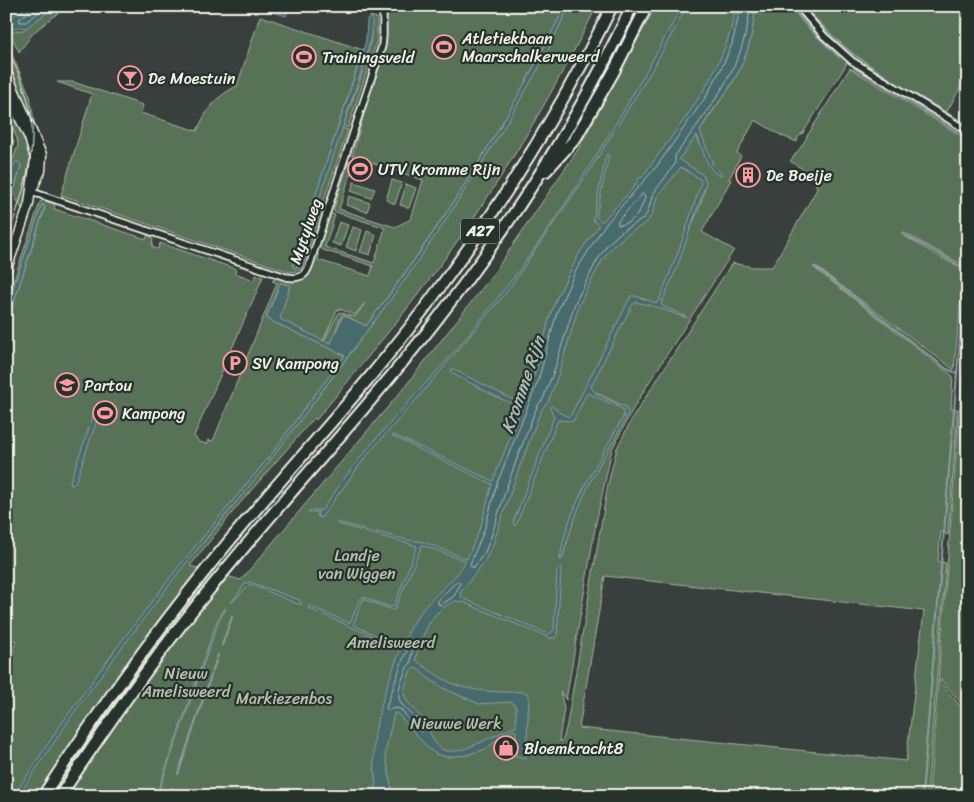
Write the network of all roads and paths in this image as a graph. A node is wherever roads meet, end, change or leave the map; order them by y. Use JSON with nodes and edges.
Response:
{"nodes":[{"id":1,"x":383,"y":6,"type":"edge"},
{"id":2,"x":612,"y":6,"type":"edge"},
{"id":3,"x":632,"y":6,"type":"edge"},
{"id":4,"x":647,"y":6,"type":"edge"},
{"id":5,"x":798,"y":6,"type":"edge"},
{"id":6,"x":6,"y":70,"type":"edge"},
{"id":7,"x":6,"y":90,"type":"edge"},
{"id":8,"x":968,"y":131,"type":"edge"},
{"id":9,"x":529,"y":190,"type":"junction"},
{"id":10,"x":32,"y":192,"type":"junction"},
{"id":11,"x":6,"y":272,"type":"edge"},
{"id":12,"x":43,"y":796,"type":"edge"},
{"id":13,"x":60,"y":796,"type":"edge"}],
"edges":[{"from":1,"to":10,"type":"street","name":"Mytylweg"},
{"from":2,"to":12,"type":"highway","number":"A27"},
{"from":3,"to":9,"type":"highway","number":"A27"},
{"from":4,"to":9,"type":"highway","number":"A27"},
{"from":5,"to":8,"type":"street"},
{"from":6,"to":10,"type":"main road"},
{"from":7,"to":10,"type":"main road"},
{"from":9,"to":13,"type":"highway","number":"A27"},
{"from":10,"to":11,"type":"main road"}]}
